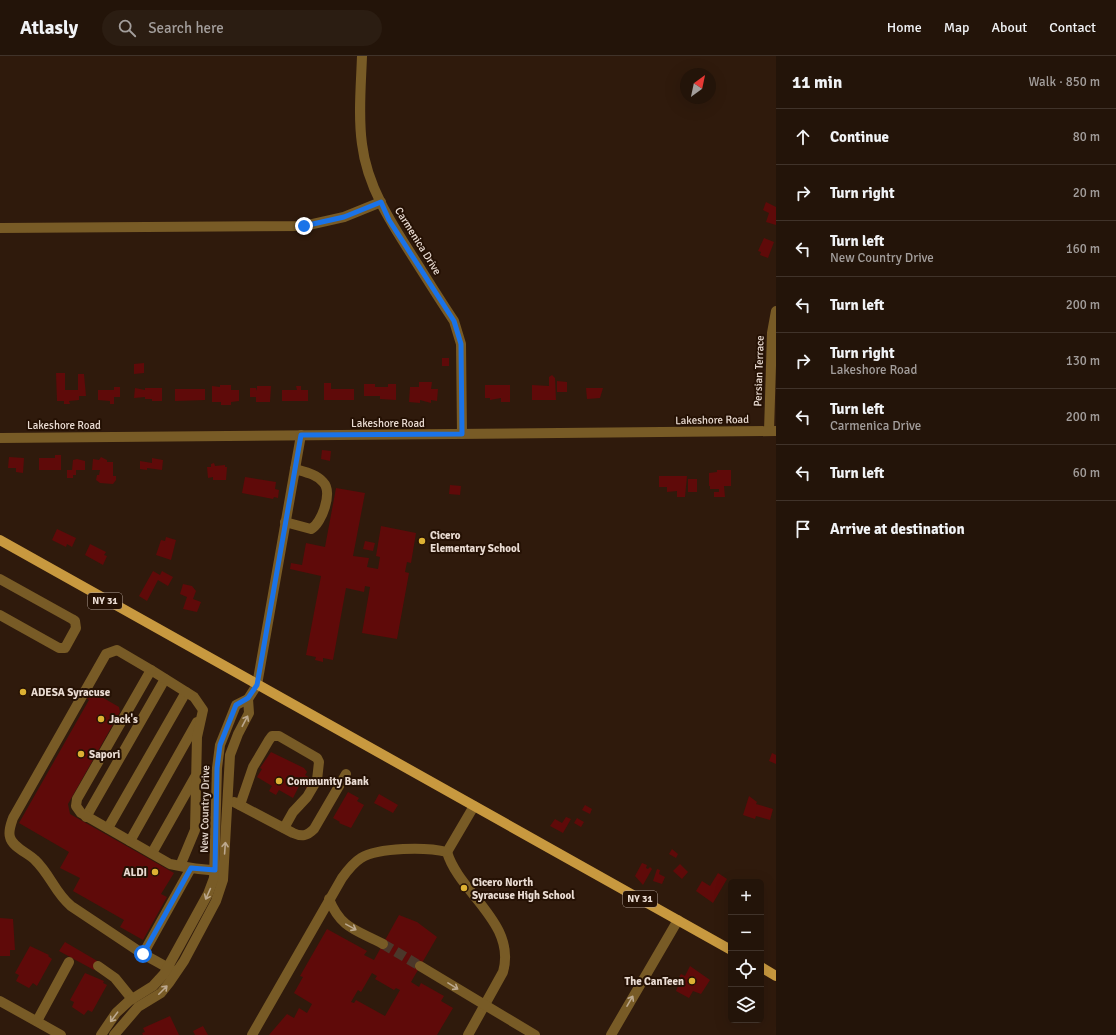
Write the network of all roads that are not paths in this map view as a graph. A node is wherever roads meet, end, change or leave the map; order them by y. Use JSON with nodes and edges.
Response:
{"nodes":[{"id":1,"x":362,"y":56,"type":"edge"},
{"id":2,"x":381,"y":202,"type":"junction"},
{"id":3,"x":0,"y":228,"type":"edge"},
{"id":4,"x":776,"y":311,"type":"edge"},
{"id":5,"x":773,"y":361,"type":"edge"},
{"id":6,"x":773,"y":431,"type":"edge"},
{"id":7,"x":462,"y":434,"type":"junction"},
{"id":8,"x":301,"y":435,"type":"junction"},
{"id":9,"x":0,"y":438,"type":"edge"},
{"id":10,"x":295,"y":469,"type":"junction"},
{"id":11,"x":286,"y":522,"type":"junction"},
{"id":12,"x":0,"y":540,"type":"edge"},
{"id":13,"x":0,"y":579,"type":"edge"},
{"id":14,"x":0,"y":615,"type":"edge"},
{"id":15,"x":151,"y":670,"type":"junction"},
{"id":16,"x":165,"y":679,"type":"junction"},
{"id":17,"x":257,"y":685,"type":"junction"},
{"id":18,"x":186,"y":692,"type":"junction"},
{"id":19,"x":248,"y":698,"type":"junction"},
{"id":20,"x":204,"y":710,"type":"junction"},
{"id":21,"x":346,"y":774,"type":"dead end"},
{"id":22,"x":196,"y":775,"type":"junction"},
{"id":23,"x":217,"y":796,"type":"junction"},
{"id":24,"x":228,"y":798,"type":"junction"},
{"id":25,"x":240,"y":805,"type":"junction"},
{"id":26,"x":474,"y":806,"type":"junction"},
{"id":27,"x":86,"y":816,"type":"junction"},
{"id":28,"x":108,"y":828,"type":"junction"},
{"id":29,"x":284,"y":828,"type":"junction"},
{"id":30,"x":130,"y":841,"type":"junction"},
{"id":31,"x":447,"y":852,"type":"junction"},
{"id":32,"x":152,"y":853,"type":"junction"},
{"id":33,"x":180,"y":866,"type":"junction"},
{"id":34,"x":191,"y":868,"type":"junction"},
{"id":35,"x":219,"y":871,"type":"junction"},
{"id":36,"x":329,"y":899,"type":"junction"},
{"id":37,"x":678,"y":920,"type":"junction"},
{"id":38,"x":383,"y":944,"type":"tunnel mouth"},
{"id":39,"x":728,"y":948,"type":"edge"},
{"id":40,"x":143,"y":954,"type":"junction"},
{"id":41,"x":69,"y":962,"type":"dead end"},
{"id":42,"x":98,"y":966,"type":"dead end"},
{"id":43,"x":420,"y":966,"type":"tunnel mouth"},
{"id":44,"x":764,"y":969,"type":"edge"},
{"id":45,"x":172,"y":970,"type":"junction"},
{"id":46,"x":776,"y":976,"type":"edge"},
{"id":47,"x":132,"y":999,"type":"junction"},
{"id":48,"x":0,"y":1001,"type":"edge"},
{"id":49,"x":485,"y":1006,"type":"junction"},
{"id":50,"x":37,"y":1021,"type":"junction"},
{"id":51,"x":61,"y":1035,"type":"edge"},
{"id":52,"x":102,"y":1035,"type":"edge"},
{"id":53,"x":114,"y":1035,"type":"edge"},
{"id":54,"x":252,"y":1035,"type":"edge"},
{"id":55,"x":468,"y":1035,"type":"edge"},
{"id":56,"x":535,"y":1035,"type":"edge"},
{"id":57,"x":612,"y":1035,"type":"edge"}],
"edges":[{"from":1,"to":2,"type":"street","name":"Carmenica Drive"},
{"from":2,"to":3,"type":"street"},
{"from":2,"to":7,"type":"street","name":"Carmenica Drive"},
{"from":4,"to":5,"type":"street","name":"Persian Terrace"},
{"from":5,"to":6,"type":"street","name":"Persian Terrace"},
{"from":6,"to":7,"type":"street","name":"Lakeshore Road"},
{"from":7,"to":8,"type":"street","name":"Lakeshore Road"},
{"from":8,"to":9,"type":"street","name":"Lakeshore Road"},
{"from":8,"to":10,"type":"street"},
{"from":10,"to":11,"type":"street"},
{"from":10,"to":11,"type":"street"},
{"from":11,"to":17,"type":"street"},
{"from":12,"to":17,"type":"main road","number":"NY 31"},
{"from":13,"to":14,"type":"street"},
{"from":15,"to":16,"type":"street"},
{"from":15,"to":27,"type":"street"},
{"from":15,"to":40,"type":"street"},
{"from":16,"to":18,"type":"street"},
{"from":16,"to":27,"type":"street"},
{"from":17,"to":19,"type":"street","name":"New Country Drive"},
{"from":17,"to":26,"type":"main road","number":"NY 31"},
{"from":18,"to":20,"type":"street"},
{"from":18,"to":28,"type":"street"},
{"from":19,"to":23,"type":"street","name":"New Country Drive"},
{"from":24,"to":19,"type":"street","name":"New Country Drive","one_way":true},
{"from":20,"to":22,"type":"street"},
{"from":20,"to":30,"type":"street"},
{"from":21,"to":29,"type":"street"},
{"from":22,"to":32,"type":"street"},
{"from":22,"to":33,"type":"street"},
{"from":23,"to":24,"type":"street"},
{"from":23,"to":35,"type":"street","name":"New Country Drive"},
{"from":24,"to":25,"type":"street"},
{"from":35,"to":24,"type":"street","name":"New Country Drive","one_way":true},
{"from":25,"to":29,"type":"street"},
{"from":25,"to":29,"type":"street"},
{"from":26,"to":31,"type":"street"},
{"from":26,"to":37,"type":"main road","number":"NY 31"},
{"from":27,"to":28,"type":"street"},
{"from":28,"to":30,"type":"street"},
{"from":30,"to":32,"type":"street"},
{"from":31,"to":36,"type":"street"},
{"from":31,"to":49,"type":"street"},
{"from":32,"to":33,"type":"street"},
{"from":33,"to":34,"type":"street"},
{"from":34,"to":35,"type":"street"},
{"from":34,"to":40,"type":"street"},
{"from":35,"to":45,"type":"street","name":"New Country Drive"},
{"from":36,"to":38,"type":"street","one_way":true},
{"from":36,"to":54,"type":"street"},
{"from":37,"to":39,"type":"main road","number":"NY 31"},
{"from":57,"to":37,"type":"street","one_way":true},
{"from":40,"to":45,"type":"street"},
{"from":41,"to":50,"type":"street"},
{"from":42,"to":47,"type":"street"},
{"from":43,"to":49,"type":"street","one_way":true},
{"from":44,"to":46,"type":"main road"},
{"from":45,"to":47,"type":"street","name":"New Country Drive"},
{"from":53,"to":45,"type":"street","name":"New Country Drive","one_way":true},
{"from":47,"to":52,"type":"street","name":"New Country Drive","one_way":true},
{"from":48,"to":50,"type":"street"},
{"from":49,"to":55,"type":"street"},
{"from":49,"to":56,"type":"street"},
{"from":50,"to":51,"type":"street"}]}
